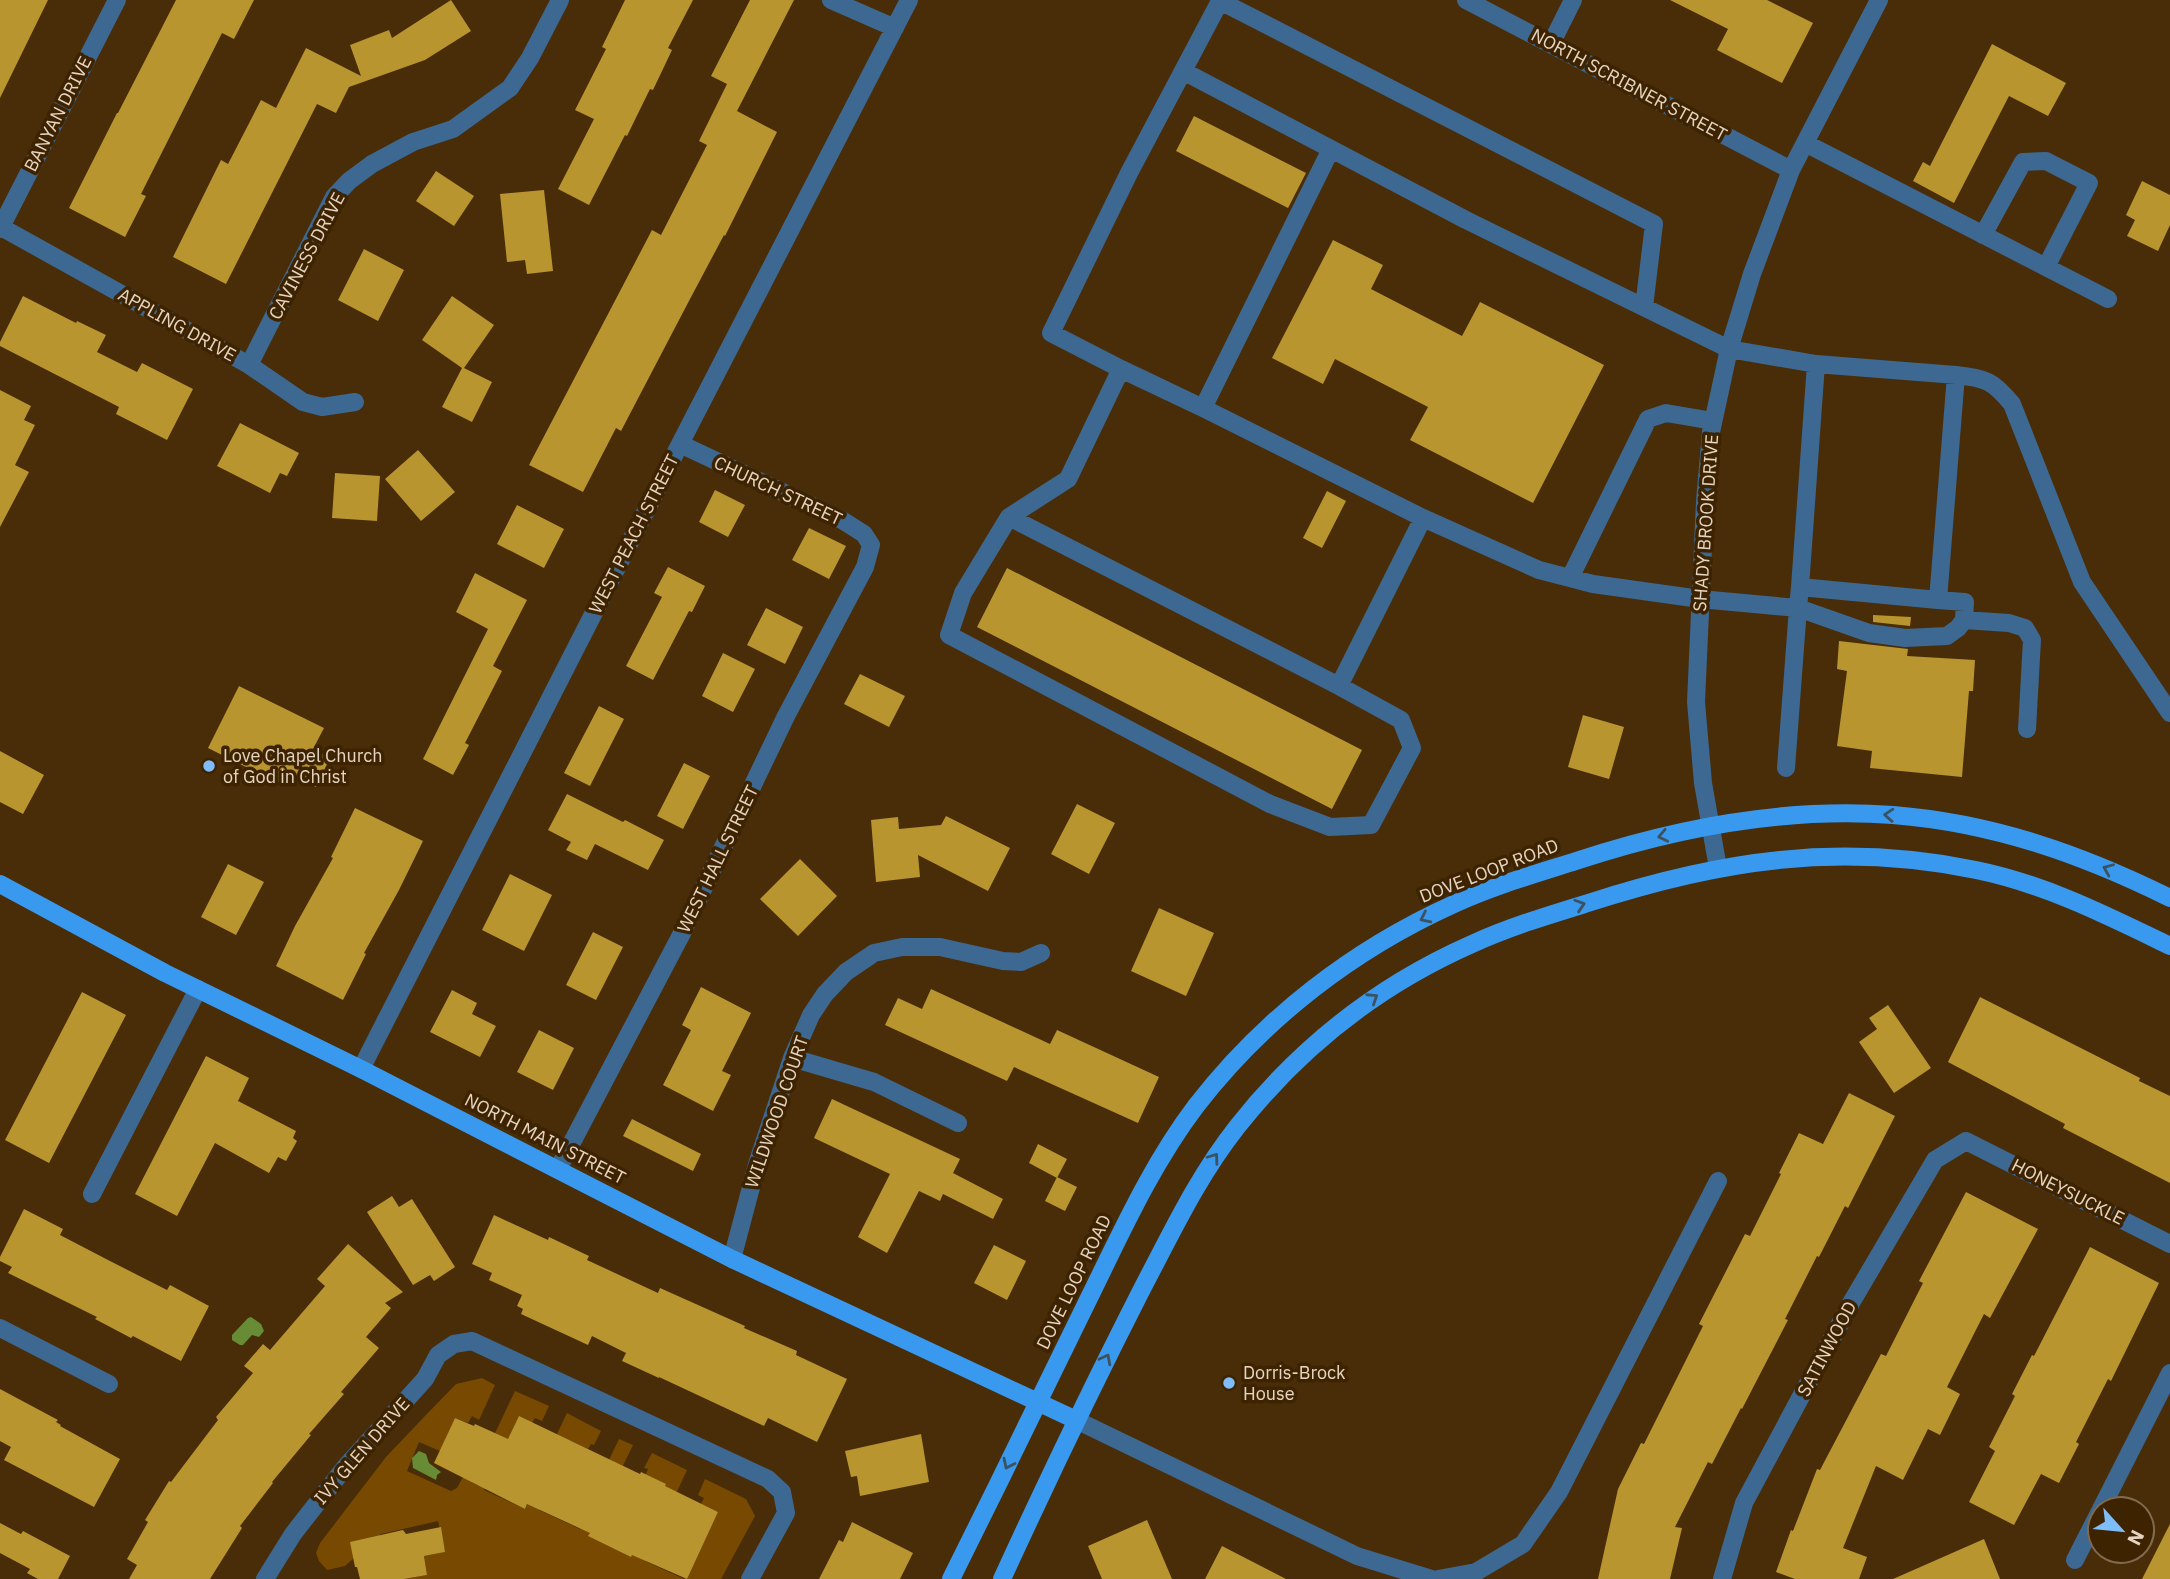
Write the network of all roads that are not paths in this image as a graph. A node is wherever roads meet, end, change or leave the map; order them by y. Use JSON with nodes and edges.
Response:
{"nodes":[{"id":1,"x":117,"y":0,"type":"edge"},
{"id":2,"x":560,"y":0,"type":"edge"},
{"id":3,"x":831,"y":0,"type":"edge"},
{"id":4,"x":909,"y":0,"type":"edge"},
{"id":5,"x":1466,"y":0,"type":"edge"},
{"id":6,"x":1573,"y":0,"type":"edge"},
{"id":7,"x":1879,"y":0,"type":"edge"},
{"id":8,"x":895,"y":28,"type":"junction"},
{"id":9,"x":1551,"y":44,"type":"junction"},
{"id":10,"x":1183,"y":71,"type":"junction"},
{"id":11,"x":1805,"y":144,"type":"junction"},
{"id":12,"x":1331,"y":149,"type":"junction"},
{"id":13,"x":1791,"y":170,"type":"junction"},
{"id":14,"x":0,"y":228,"type":"edge"},
{"id":15,"x":1983,"y":235,"type":"junction"},
{"id":16,"x":2046,"y":267,"type":"junction"},
{"id":17,"x":2108,"y":299,"type":"dead end"},
{"id":18,"x":1644,"y":307,"type":"junction"},
{"id":19,"x":1729,"y":349,"type":"junction"},
{"id":20,"x":1816,"y":364,"type":"junction"},
{"id":21,"x":249,"y":365,"type":"junction"},
{"id":22,"x":1121,"y":369,"type":"junction"},
{"id":23,"x":1956,"y":375,"type":"junction"},
{"id":24,"x":355,"y":402,"type":"dead end"},
{"id":25,"x":1203,"y":408,"type":"junction"},
{"id":26,"x":1713,"y":421,"type":"junction"},
{"id":27,"x":680,"y":444,"type":"junction"},
{"id":28,"x":1009,"y":517,"type":"junction"},
{"id":29,"x":1423,"y":518,"type":"junction"},
{"id":30,"x":871,"y":545,"type":"joint"},
{"id":31,"x":1570,"y":578,"type":"junction"},
{"id":32,"x":1800,"y":587,"type":"junction"},
{"id":33,"x":1700,"y":600,"type":"junction"},
{"id":34,"x":1938,"y":600,"type":"junction"},
{"id":35,"x":1798,"y":608,"type":"junction"},
{"id":36,"x":1964,"y":620,"type":"junction"},
{"id":37,"x":1339,"y":686,"type":"junction"},
{"id":38,"x":2170,"y":713,"type":"edge"},
{"id":39,"x":2027,"y":729,"type":"dead end"},
{"id":40,"x":1786,"y":768,"type":"dead end"},
{"id":41,"x":1711,"y":826,"type":"junction"},
{"id":42,"x":1718,"y":868,"type":"junction"},
{"id":43,"x":0,"y":884,"type":"edge"},
{"id":44,"x":2170,"y":898,"type":"edge"},
{"id":45,"x":2170,"y":946,"type":"edge"},
{"id":46,"x":1041,"y":953,"type":"dead end"},
{"id":47,"x":198,"y":989,"type":"junction"},
{"id":48,"x":792,"y":1058,"type":"junction"},
{"id":49,"x":361,"y":1069,"type":"junction"},
{"id":50,"x":958,"y":1123,"type":"dead end"},
{"id":51,"x":1966,"y":1141,"type":"joint"},
{"id":52,"x":558,"y":1169,"type":"junction"},
{"id":53,"x":1718,"y":1181,"type":"dead end"},
{"id":54,"x":92,"y":1194,"type":"dead end"},
{"id":55,"x":2170,"y":1244,"type":"edge"},
{"id":56,"x":732,"y":1259,"type":"junction"},
{"id":57,"x":0,"y":1328,"type":"edge"},
{"id":58,"x":2170,"y":1373,"type":"edge"},
{"id":59,"x":109,"y":1384,"type":"dead end"},
{"id":60,"x":1038,"y":1403,"type":"junction"},
{"id":61,"x":1076,"y":1420,"type":"junction"},
{"id":62,"x":2109,"y":1495,"type":"edge"},
{"id":63,"x":2086,"y":1540,"type":"edge"},
{"id":64,"x":2076,"y":1560,"type":"dead end"},
{"id":65,"x":265,"y":1579,"type":"edge"},
{"id":66,"x":750,"y":1579,"type":"edge"},
{"id":67,"x":951,"y":1579,"type":"edge"},
{"id":68,"x":1002,"y":1579,"type":"edge"},
{"id":69,"x":1432,"y":1579,"type":"edge"},
{"id":70,"x":1438,"y":1579,"type":"edge"},
{"id":71,"x":1723,"y":1579,"type":"edge"}],
"edges":[{"from":1,"to":14,"type":"street","name":"BANYAN DRIVE"},
{"from":2,"to":21,"type":"street","name":"CAVINESS DRIVE"},
{"from":3,"to":8,"type":"street"},
{"from":4,"to":8,"type":"street","name":"WEST PEACH STREET"},
{"from":5,"to":9,"type":"street","name":"NORTH SCRIBNER STREET"},
{"from":6,"to":9,"type":"street"},
{"from":7,"to":11,"type":"street","name":"SHADY BROOK DRIVE"},
{"from":8,"to":27,"type":"street","name":"WEST PEACH STREET"},
{"from":9,"to":13,"type":"street","name":"NORTH SCRIBNER STREET"},
{"from":10,"to":12,"type":"street"},
{"from":10,"to":18,"type":"street"},
{"from":10,"to":22,"type":"street"},
{"from":11,"to":13,"type":"street","name":"SHADY BROOK DRIVE"},
{"from":11,"to":15,"type":"street"},
{"from":12,"to":18,"type":"street"},
{"from":12,"to":25,"type":"street"},
{"from":13,"to":19,"type":"street","name":"SHADY BROOK DRIVE"},
{"from":14,"to":21,"type":"street","name":"APPLING DRIVE"},
{"from":15,"to":16,"type":"street"},
{"from":15,"to":16,"type":"street"},
{"from":16,"to":17,"type":"street"},
{"from":18,"to":19,"type":"street"},
{"from":19,"to":20,"type":"street"},
{"from":19,"to":26,"type":"street","name":"SHADY BROOK DRIVE"},
{"from":20,"to":23,"type":"street"},
{"from":20,"to":32,"type":"street"},
{"from":21,"to":24,"type":"street","name":"APPLING DRIVE"},
{"from":22,"to":25,"type":"street"},
{"from":22,"to":28,"type":"street"},
{"from":23,"to":34,"type":"street"},
{"from":23,"to":38,"type":"street"},
{"from":25,"to":29,"type":"street"},
{"from":26,"to":31,"type":"street"},
{"from":26,"to":33,"type":"street","name":"SHADY BROOK DRIVE"},
{"from":27,"to":30,"type":"street","name":"CHURCH STREET"},
{"from":27,"to":49,"type":"street","name":"WEST PEACH STREET"},
{"from":28,"to":37,"type":"street"},
{"from":28,"to":37,"type":"street"},
{"from":29,"to":31,"type":"street"},
{"from":29,"to":37,"type":"street"},
{"from":30,"to":52,"type":"street","name":"WEST HALL STREET"},
{"from":31,"to":33,"type":"street"},
{"from":32,"to":34,"type":"street"},
{"from":32,"to":35,"type":"street"},
{"from":33,"to":35,"type":"street"},
{"from":33,"to":41,"type":"street","name":"SHADY BROOK DRIVE"},
{"from":34,"to":36,"type":"street"},
{"from":35,"to":36,"type":"street"},
{"from":35,"to":40,"type":"street"},
{"from":36,"to":39,"type":"street"},
{"from":41,"to":42,"type":"street","name":"SHADY BROOK DRIVE"},
{"from":44,"to":41,"type":"main road","name":"DOVE LOOP ROAD","one_way":true},
{"from":41,"to":60,"type":"main road","name":"DOVE LOOP ROAD","one_way":true},
{"from":42,"to":45,"type":"main road"},
{"from":61,"to":42,"type":"main road","one_way":true},
{"from":43,"to":47,"type":"main road","name":"NORTH MAIN STREET"},
{"from":46,"to":48,"type":"street","name":"WILDWOOD COURT"},
{"from":47,"to":49,"type":"main road","name":"NORTH MAIN STREET"},
{"from":47,"to":54,"type":"street"},
{"from":48,"to":50,"type":"street"},
{"from":48,"to":56,"type":"street","name":"WILDWOOD COURT"},
{"from":49,"to":52,"type":"main road","name":"NORTH MAIN STREET"},
{"from":51,"to":55,"type":"street","name":"HONEYSUCKLE"},
{"from":51,"to":71,"type":"street","name":"SATINWOOD"},
{"from":52,"to":56,"type":"main road","name":"NORTH MAIN STREET"},
{"from":53,"to":70,"type":"street"},
{"from":56,"to":60,"type":"main road","name":"NORTH MAIN STREET"},
{"from":57,"to":59,"type":"street"},
{"from":58,"to":62,"type":"street"},
{"from":60,"to":61,"type":"main road","name":"NORTH MAIN STREET"},
{"from":60,"to":67,"type":"main road","name":"DOVE LOOP ROAD","one_way":true},
{"from":61,"to":68,"type":"main road"},
{"from":61,"to":69,"type":"street"},
{"from":63,"to":64,"type":"street"},
{"from":65,"to":66,"type":"street","name":"IVY GLEN DRIVE"}]}
